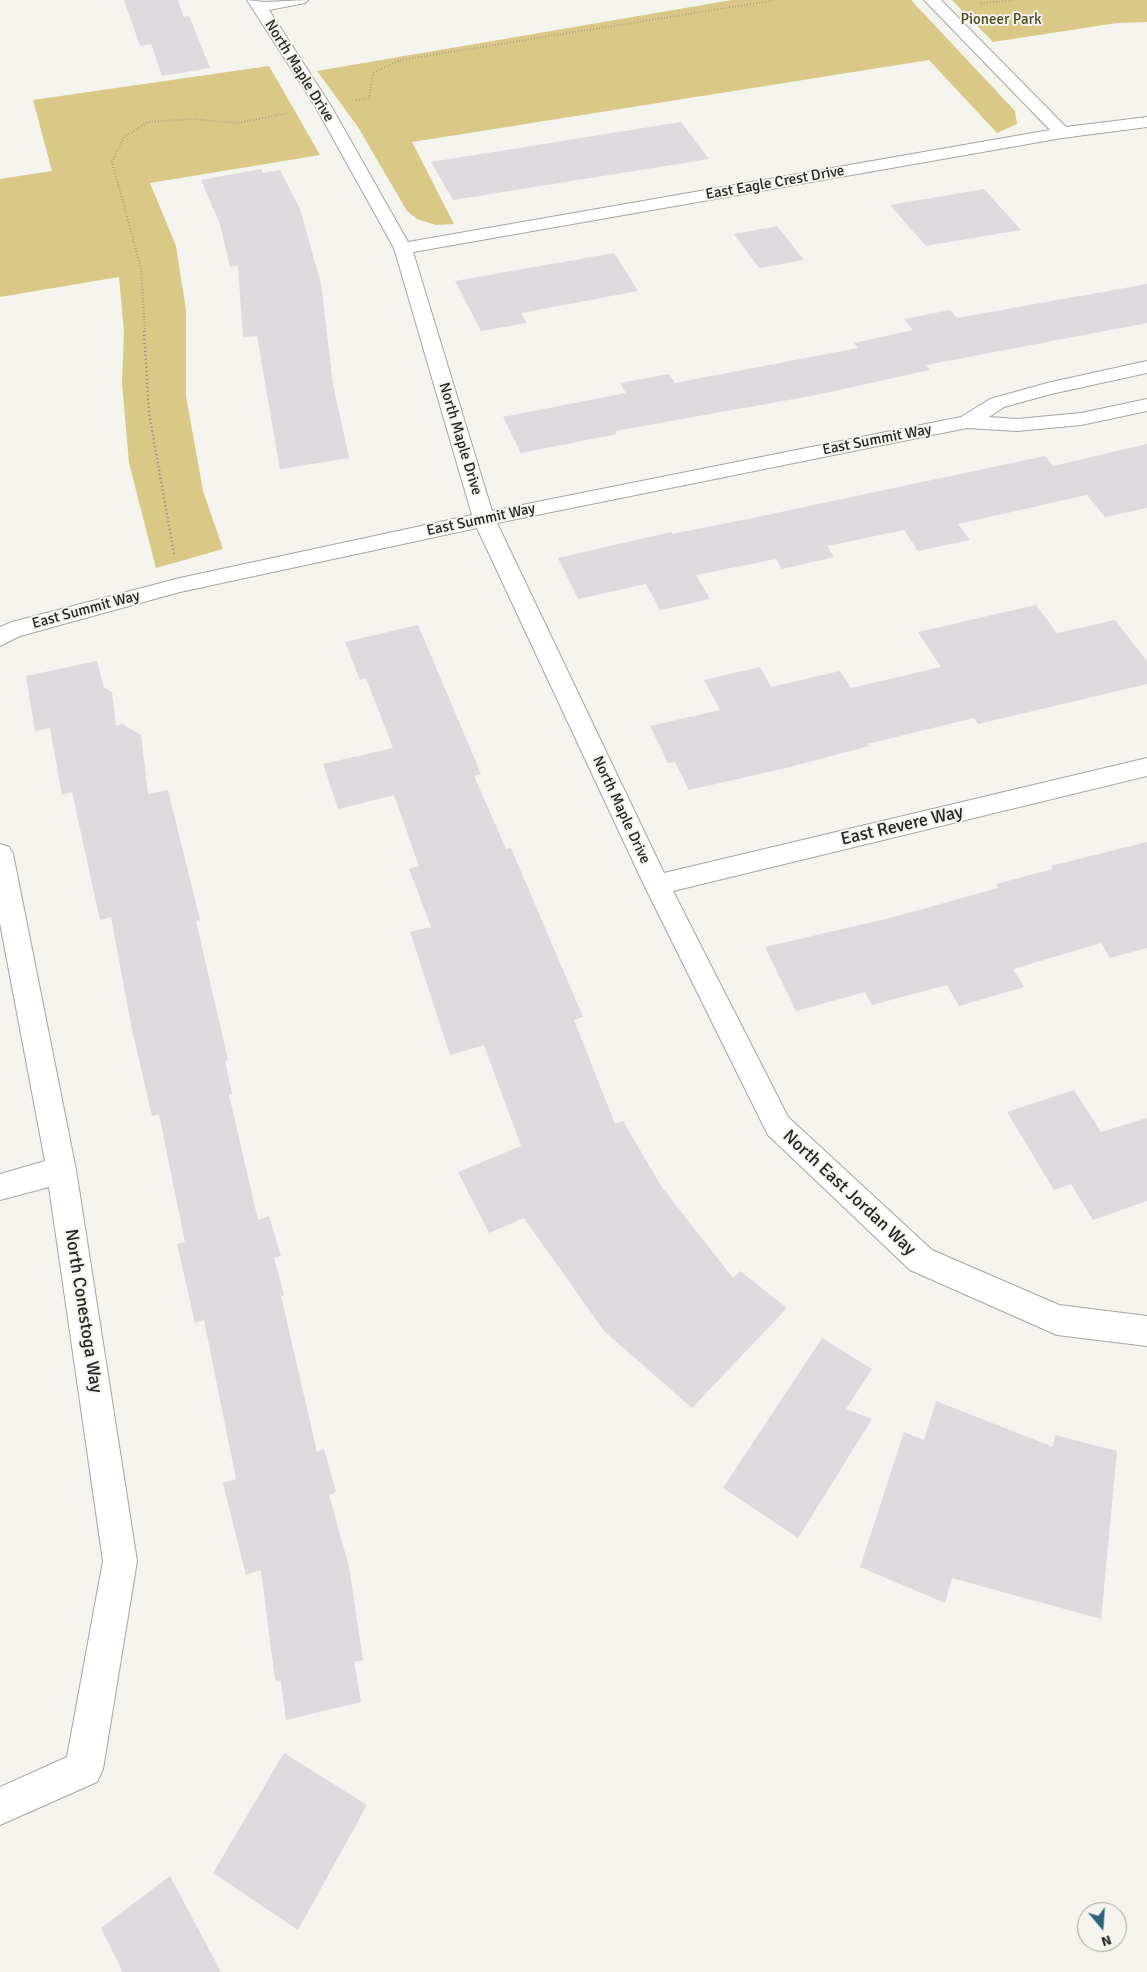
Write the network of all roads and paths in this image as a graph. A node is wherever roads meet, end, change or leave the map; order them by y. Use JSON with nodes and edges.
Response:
{"nodes":[{"id":1,"x":300,"y":0,"type":"edge"},
{"id":2,"x":776,"y":0,"type":"edge"},
{"id":3,"x":932,"y":0,"type":"edge"},
{"id":4,"x":1016,"y":0,"type":"edge"},
{"id":5,"x":257,"y":3,"type":"edge"},
{"id":6,"x":980,"y":3,"type":"dead end"},
{"id":7,"x":349,"y":102,"type":"dead end"},
{"id":8,"x":286,"y":113,"type":"dead end"},
{"id":9,"x":1147,"y":122,"type":"edge"},
{"id":10,"x":1062,"y":133,"type":"junction"},
{"id":11,"x":403,"y":248,"type":"junction"},
{"id":12,"x":1147,"y":367,"type":"edge"},
{"id":13,"x":1147,"y":405,"type":"edge"},
{"id":14,"x":967,"y":422,"type":"junction"},
{"id":15,"x":484,"y":519,"type":"junction"},
{"id":16,"x":174,"y":554,"type":"dead end"},
{"id":17,"x":0,"y":638,"type":"edge"},
{"id":18,"x":1147,"y":767,"type":"edge"},
{"id":19,"x":0,"y":854,"type":"edge"},
{"id":20,"x":657,"y":885,"type":"junction"},
{"id":21,"x":62,"y":1170,"type":"junction"},
{"id":22,"x":0,"y":1187,"type":"edge"},
{"id":23,"x":1147,"y":1331,"type":"edge"},
{"id":24,"x":0,"y":1806,"type":"edge"}],
"edges":[{"from":1,"to":5,"type":"street"},
{"from":2,"to":7,"type":"path"},
{"from":3,"to":10,"type":"street"},
{"from":4,"to":6,"type":"path"},
{"from":5,"to":11,"type":"street","name":"North Maple Drive"},
{"from":8,"to":16,"type":"path"},
{"from":9,"to":10,"type":"street","name":"East Eagle Crest Drive"},
{"from":10,"to":11,"type":"street","name":"East Eagle Crest Drive"},
{"from":11,"to":15,"type":"street","name":"North Maple Drive"},
{"from":12,"to":14,"type":"street","name":"East Summit Way"},
{"from":13,"to":14,"type":"street","name":"East Summit Way"},
{"from":14,"to":15,"type":"street","name":"East Summit Way"},
{"from":15,"to":17,"type":"street","name":"East Summit Way"},
{"from":15,"to":20,"type":"street","name":"North Maple Drive"},
{"from":18,"to":20,"type":"street","name":"East Revere Way"},
{"from":19,"to":21,"type":"street","name":"North Conestoga Way"},
{"from":20,"to":23,"type":"street","name":"North East Jordan Way"},
{"from":21,"to":22,"type":"street"},
{"from":21,"to":24,"type":"street","name":"North Conestoga Way"}]}
